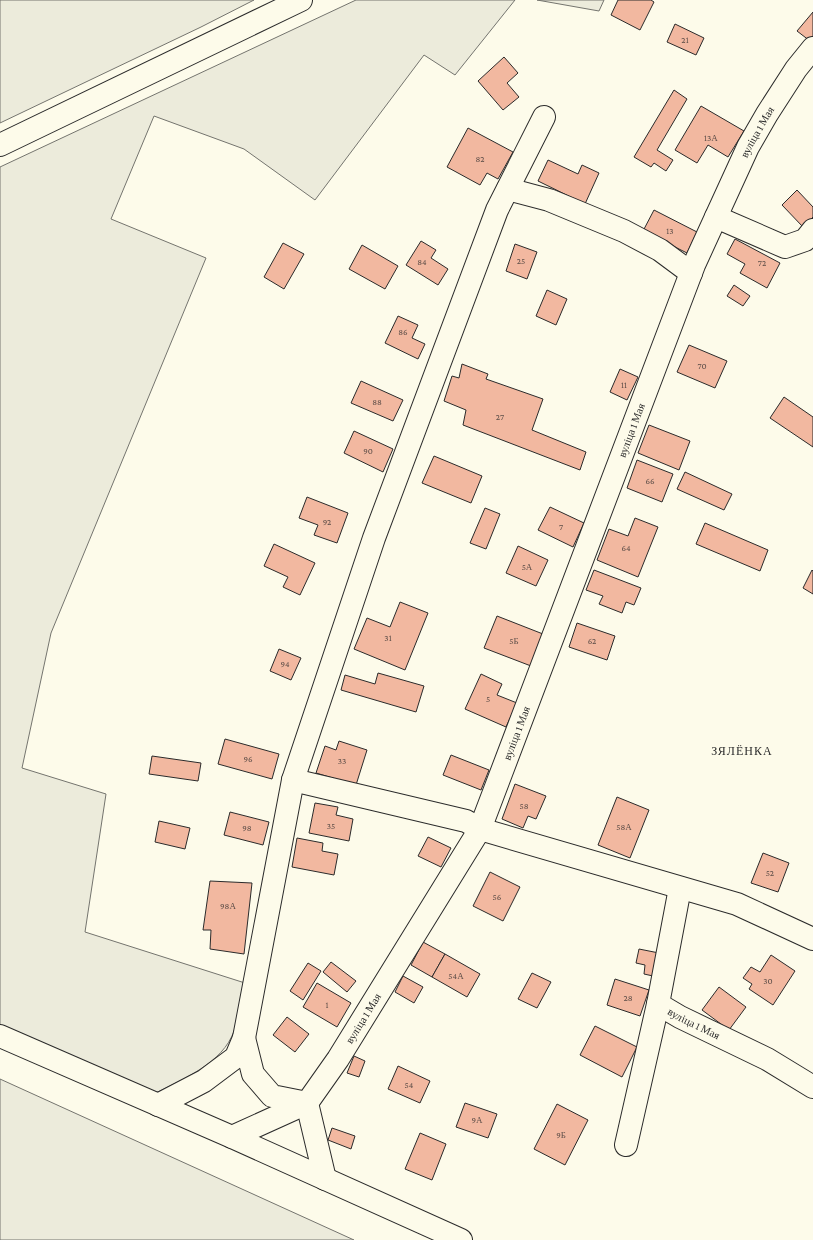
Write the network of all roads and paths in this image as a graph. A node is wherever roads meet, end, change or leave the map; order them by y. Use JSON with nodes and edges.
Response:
{"nodes":[{"id":1,"x":301,"y":0,"type":"edge"},
{"id":2,"x":813,"y":48,"type":"edge"},
{"id":3,"x":544,"y":117,"type":"dead end"},
{"id":4,"x":0,"y":146,"type":"edge"},
{"id":5,"x":508,"y":189,"type":"junction"},
{"id":6,"x":716,"y":217,"type":"junction"},
{"id":7,"x":813,"y":230,"type":"edge"},
{"id":8,"x":691,"y":273,"type":"junction"},
{"id":9,"x":293,"y":780,"type":"junction"},
{"id":10,"x":480,"y":828,"type":"junction"},
{"id":11,"x":680,"y":888,"type":"junction"},
{"id":12,"x":813,"y":939,"type":"edge"},
{"id":13,"x":658,"y":1004,"type":"junction"},
{"id":14,"x":0,"y":1036,"type":"edge"},
{"id":15,"x":244,"y":1038,"type":"junction"},
{"id":16,"x":813,"y":1086,"type":"edge"},
{"id":17,"x":307,"y":1103,"type":"junction"},
{"id":18,"x":158,"y":1105,"type":"junction"},
{"id":19,"x":232,"y":1137,"type":"junction"},
{"id":20,"x":626,"y":1145,"type":"dead end"},
{"id":21,"x":325,"y":1179,"type":"junction"},
{"id":22,"x":461,"y":1240,"type":"edge"}],
"edges":[{"from":1,"to":4,"type":"street"},
{"from":2,"to":6,"type":"street","name":"вуліца 1 Мая"},
{"from":3,"to":5,"type":"street"},
{"from":5,"to":8,"type":"street"},
{"from":5,"to":9,"type":"street"},
{"from":6,"to":7,"type":"street"},
{"from":6,"to":8,"type":"street","name":"вуліца 1 Мая"},
{"from":8,"to":10,"type":"street","name":"вуліца 1 Мая"},
{"from":9,"to":10,"type":"street"},
{"from":9,"to":15,"type":"street"},
{"from":10,"to":11,"type":"street"},
{"from":10,"to":17,"type":"street","name":"вуліца 1 Мая"},
{"from":11,"to":12,"type":"street"},
{"from":11,"to":13,"type":"street","name":"вуліца 1 Мая"},
{"from":13,"to":16,"type":"street","name":"вуліца 1 Мая"},
{"from":13,"to":20,"type":"street"},
{"from":14,"to":18,"type":"street"},
{"from":15,"to":17,"type":"street"},
{"from":15,"to":18,"type":"street"},
{"from":17,"to":19,"type":"street"},
{"from":17,"to":21,"type":"street"},
{"from":18,"to":19,"type":"street"},
{"from":19,"to":21,"type":"street"},
{"from":21,"to":22,"type":"street"}]}
